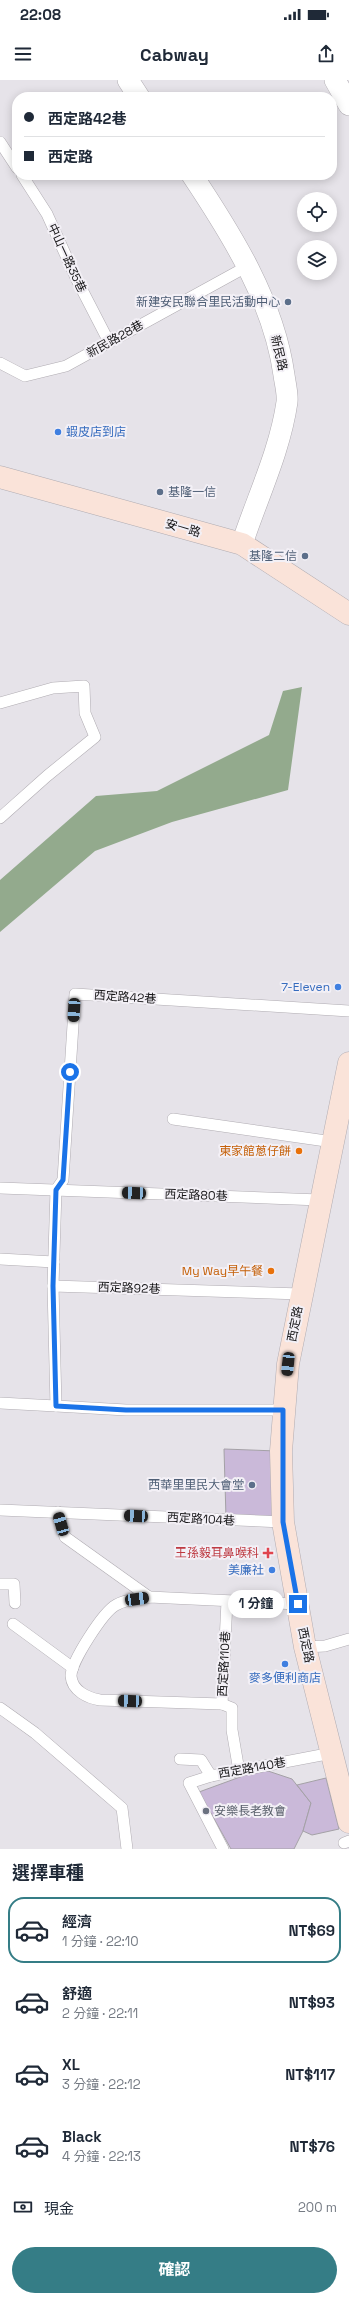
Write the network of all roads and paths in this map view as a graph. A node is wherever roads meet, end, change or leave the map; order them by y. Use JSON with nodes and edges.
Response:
{"nodes":[{"id":1,"x":128,"y":80,"type":"edge"},
{"id":2,"x":335,"y":80,"type":"edge"},
{"id":3,"x":136,"y":92,"type":"edge"},
{"id":4,"x":349,"y":105,"type":"edge"},
{"id":5,"x":0,"y":142,"type":"edge"},
{"id":6,"x":12,"y":160,"type":"edge"},
{"id":7,"x":25,"y":180,"type":"edge"},
{"id":8,"x":195,"y":180,"type":"edge"},
{"id":9,"x":246,"y":267,"type":"junction"},
{"id":10,"x":109,"y":342,"type":"junction"},
{"id":11,"x":0,"y":364,"type":"edge"},
{"id":12,"x":0,"y":476,"type":"edge"},
{"id":13,"x":242,"y":544,"type":"junction"},
{"id":14,"x":349,"y":614,"type":"edge"},
{"id":15,"x":0,"y":703,"type":"edge"},
{"id":16,"x":0,"y":818,"type":"edge"},
{"id":17,"x":349,"y":1011,"type":"edge"},
{"id":18,"x":349,"y":1063,"type":"edge"},
{"id":19,"x":173,"y":1119,"type":"dead end"},
{"id":20,"x":332,"y":1142,"type":"junction"},
{"id":21,"x":0,"y":1188,"type":"edge"},
{"id":22,"x":56,"y":1190,"type":"junction"},
{"id":23,"x":320,"y":1200,"type":"junction"},
{"id":24,"x":0,"y":1259,"type":"edge"},
{"id":25,"x":54,"y":1262,"type":"junction"},
{"id":26,"x":53,"y":1286,"type":"junction"},
{"id":27,"x":301,"y":1294,"type":"junction"},
{"id":28,"x":0,"y":1403,"type":"edge"},
{"id":29,"x":56,"y":1406,"type":"junction"},
{"id":30,"x":283,"y":1410,"type":"junction"},
{"id":31,"x":0,"y":1510,"type":"edge"},
{"id":32,"x":58,"y":1512,"type":"junction"},
{"id":33,"x":283,"y":1522,"type":"junction"},
{"id":34,"x":0,"y":1584,"type":"edge"},
{"id":35,"x":149,"y":1597,"type":"junction"},
{"id":36,"x":226,"y":1601,"type":"junction"},
{"id":37,"x":15,"y":1603,"type":"dead end"},
{"id":38,"x":298,"y":1604,"type":"junction"},
{"id":39,"x":12,"y":1624,"type":"dead end"},
{"id":40,"x":349,"y":1639,"type":"edge"},
{"id":41,"x":305,"y":1647,"type":"junction"},
{"id":42,"x":73,"y":1668,"type":"junction"},
{"id":43,"x":222,"y":1704,"type":"junction"},
{"id":44,"x":0,"y":1708,"type":"edge"},
{"id":45,"x":332,"y":1753,"type":"junction"},
{"id":46,"x":180,"y":1759,"type":"dead end"},
{"id":47,"x":239,"y":1772,"type":"junction"},
{"id":48,"x":210,"y":1776,"type":"junction"},
{"id":49,"x":349,"y":1822,"type":"edge"},
{"id":50,"x":127,"y":1849,"type":"edge"},
{"id":51,"x":223,"y":1849,"type":"edge"}],
"edges":[{"from":1,"to":3,"type":"street"},
{"from":2,"to":4,"type":"street"},
{"from":5,"to":6,"type":"lane"},
{"from":7,"to":10,"type":"lane","name":"中山一路35巷"},
{"from":8,"to":9,"type":"street","name":"新民路"},
{"from":9,"to":10,"type":"lane","name":"新民路28巷"},
{"from":9,"to":13,"type":"street","name":"新民路"},
{"from":10,"to":11,"type":"lane","name":"新民路28巷"},
{"from":12,"to":13,"type":"street","name":"安一路"},
{"from":13,"to":14,"type":"street","name":"安一路"},
{"from":15,"to":16,"type":"lane"},
{"from":17,"to":22,"type":"lane","name":"西定路42巷"},
{"from":18,"to":20,"type":"street","name":"西定路"},
{"from":19,"to":20,"type":"lane"},
{"from":20,"to":23,"type":"street","name":"西定路"},
{"from":21,"to":22,"type":"lane","name":"西定路80巷"},
{"from":22,"to":23,"type":"lane","name":"西定路80巷"},
{"from":22,"to":25,"type":"lane"},
{"from":23,"to":27,"type":"street","name":"西定路"},
{"from":24,"to":25,"type":"lane"},
{"from":25,"to":26,"type":"lane"},
{"from":26,"to":27,"type":"lane","name":"西定路92巷"},
{"from":26,"to":29,"type":"lane"},
{"from":27,"to":30,"type":"street","name":"西定路"},
{"from":28,"to":29,"type":"lane"},
{"from":29,"to":30,"type":"lane"},
{"from":30,"to":33,"type":"street","name":"西定路"},
{"from":31,"to":32,"type":"lane","name":"西定路104巷"},
{"from":32,"to":33,"type":"lane","name":"西定路104巷"},
{"from":32,"to":35,"type":"lane"},
{"from":33,"to":38,"type":"street","name":"西定路"},
{"from":34,"to":37,"type":"lane"},
{"from":35,"to":36,"type":"lane"},
{"from":35,"to":42,"type":"lane"},
{"from":36,"to":38,"type":"lane"},
{"from":36,"to":43,"type":"lane","name":"西定路110巷"},
{"from":38,"to":41,"type":"street","name":"西定路"},
{"from":39,"to":42,"type":"lane"},
{"from":40,"to":41,"type":"lane"},
{"from":41,"to":45,"type":"street","name":"西定路"},
{"from":42,"to":43,"type":"lane","name":"西定路110巷"},
{"from":43,"to":47,"type":"lane"},
{"from":44,"to":50,"type":"lane"},
{"from":45,"to":47,"type":"lane","name":"西定路140巷"},
{"from":45,"to":49,"type":"street","name":"西定路"},
{"from":46,"to":48,"type":"lane","name":"西定路140巷"},
{"from":47,"to":48,"type":"lane","name":"西定路140巷"},
{"from":48,"to":51,"type":"lane"}]}
